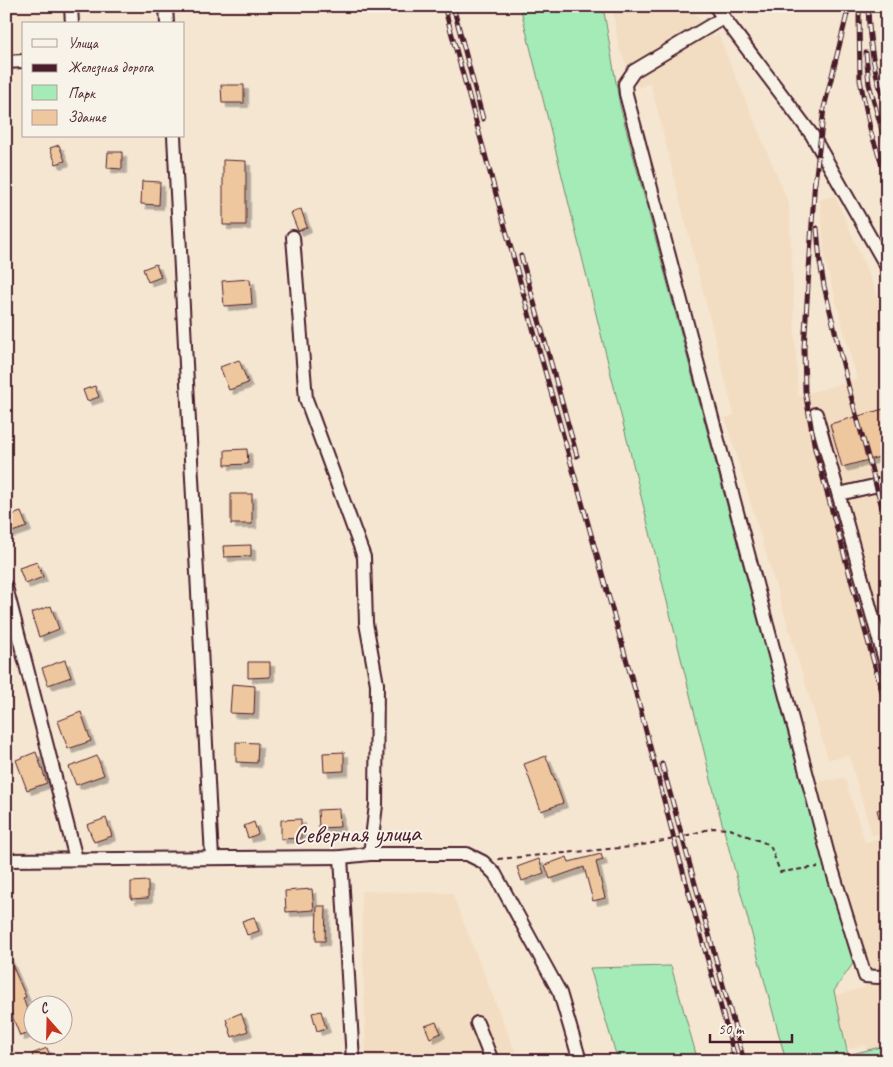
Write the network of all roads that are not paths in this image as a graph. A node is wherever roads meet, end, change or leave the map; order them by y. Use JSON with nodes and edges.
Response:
{"nodes":[{"id":1,"x":71,"y":6,"type":"edge"},
{"id":2,"x":166,"y":6,"type":"edge"},
{"id":3,"x":715,"y":6,"type":"edge"},
{"id":4,"x":723,"y":18,"type":"junction"},
{"id":5,"x":72,"y":22,"type":"edge"},
{"id":6,"x":167,"y":22,"type":"edge"},
{"id":7,"x":22,"y":61,"type":"edge"},
{"id":8,"x":6,"y":62,"type":"edge"},
{"id":9,"x":174,"y":138,"type":"edge"},
{"id":10,"x":293,"y":237,"type":"dead end"},
{"id":11,"x":887,"y":267,"type":"edge"},
{"id":12,"x":816,"y":414,"type":"dead end"},
{"id":13,"x":887,"y":483,"type":"edge"},
{"id":14,"x":839,"y":494,"type":"junction"},
{"id":15,"x":6,"y":587,"type":"edge"},
{"id":16,"x":887,"y":668,"type":"edge"},
{"id":17,"x":370,"y":854,"type":"junction"},
{"id":18,"x":341,"y":857,"type":"junction"},
{"id":19,"x":212,"y":858,"type":"junction"},
{"id":20,"x":76,"y":859,"type":"junction"},
{"id":21,"x":6,"y":860,"type":"edge"},
{"id":22,"x":887,"y":975,"type":"edge"},
{"id":23,"x":477,"y":1023,"type":"dead end"},
{"id":24,"x":353,"y":1061,"type":"edge"},
{"id":25,"x":492,"y":1061,"type":"edge"},
{"id":26,"x":580,"y":1061,"type":"edge"}],
"edges":[{"from":1,"to":5,"type":"street"},
{"from":2,"to":6,"type":"street"},
{"from":3,"to":4,"type":"street"},
{"from":4,"to":11,"type":"street"},
{"from":4,"to":22,"type":"street"},
{"from":7,"to":8,"type":"street"},
{"from":9,"to":19,"type":"street"},
{"from":10,"to":17,"type":"street"},
{"from":12,"to":14,"type":"street"},
{"from":13,"to":14,"type":"street"},
{"from":14,"to":16,"type":"street"},
{"from":15,"to":20,"type":"street"},
{"from":17,"to":18,"type":"street","name":"Северная улица"},
{"from":17,"to":26,"type":"street","name":"Северная улица"},
{"from":18,"to":19,"type":"street","name":"Северная улица"},
{"from":18,"to":24,"type":"street"},
{"from":19,"to":20,"type":"street","name":"Северная улица"},
{"from":20,"to":21,"type":"street","name":"Северная улица"},
{"from":23,"to":25,"type":"street"}]}
